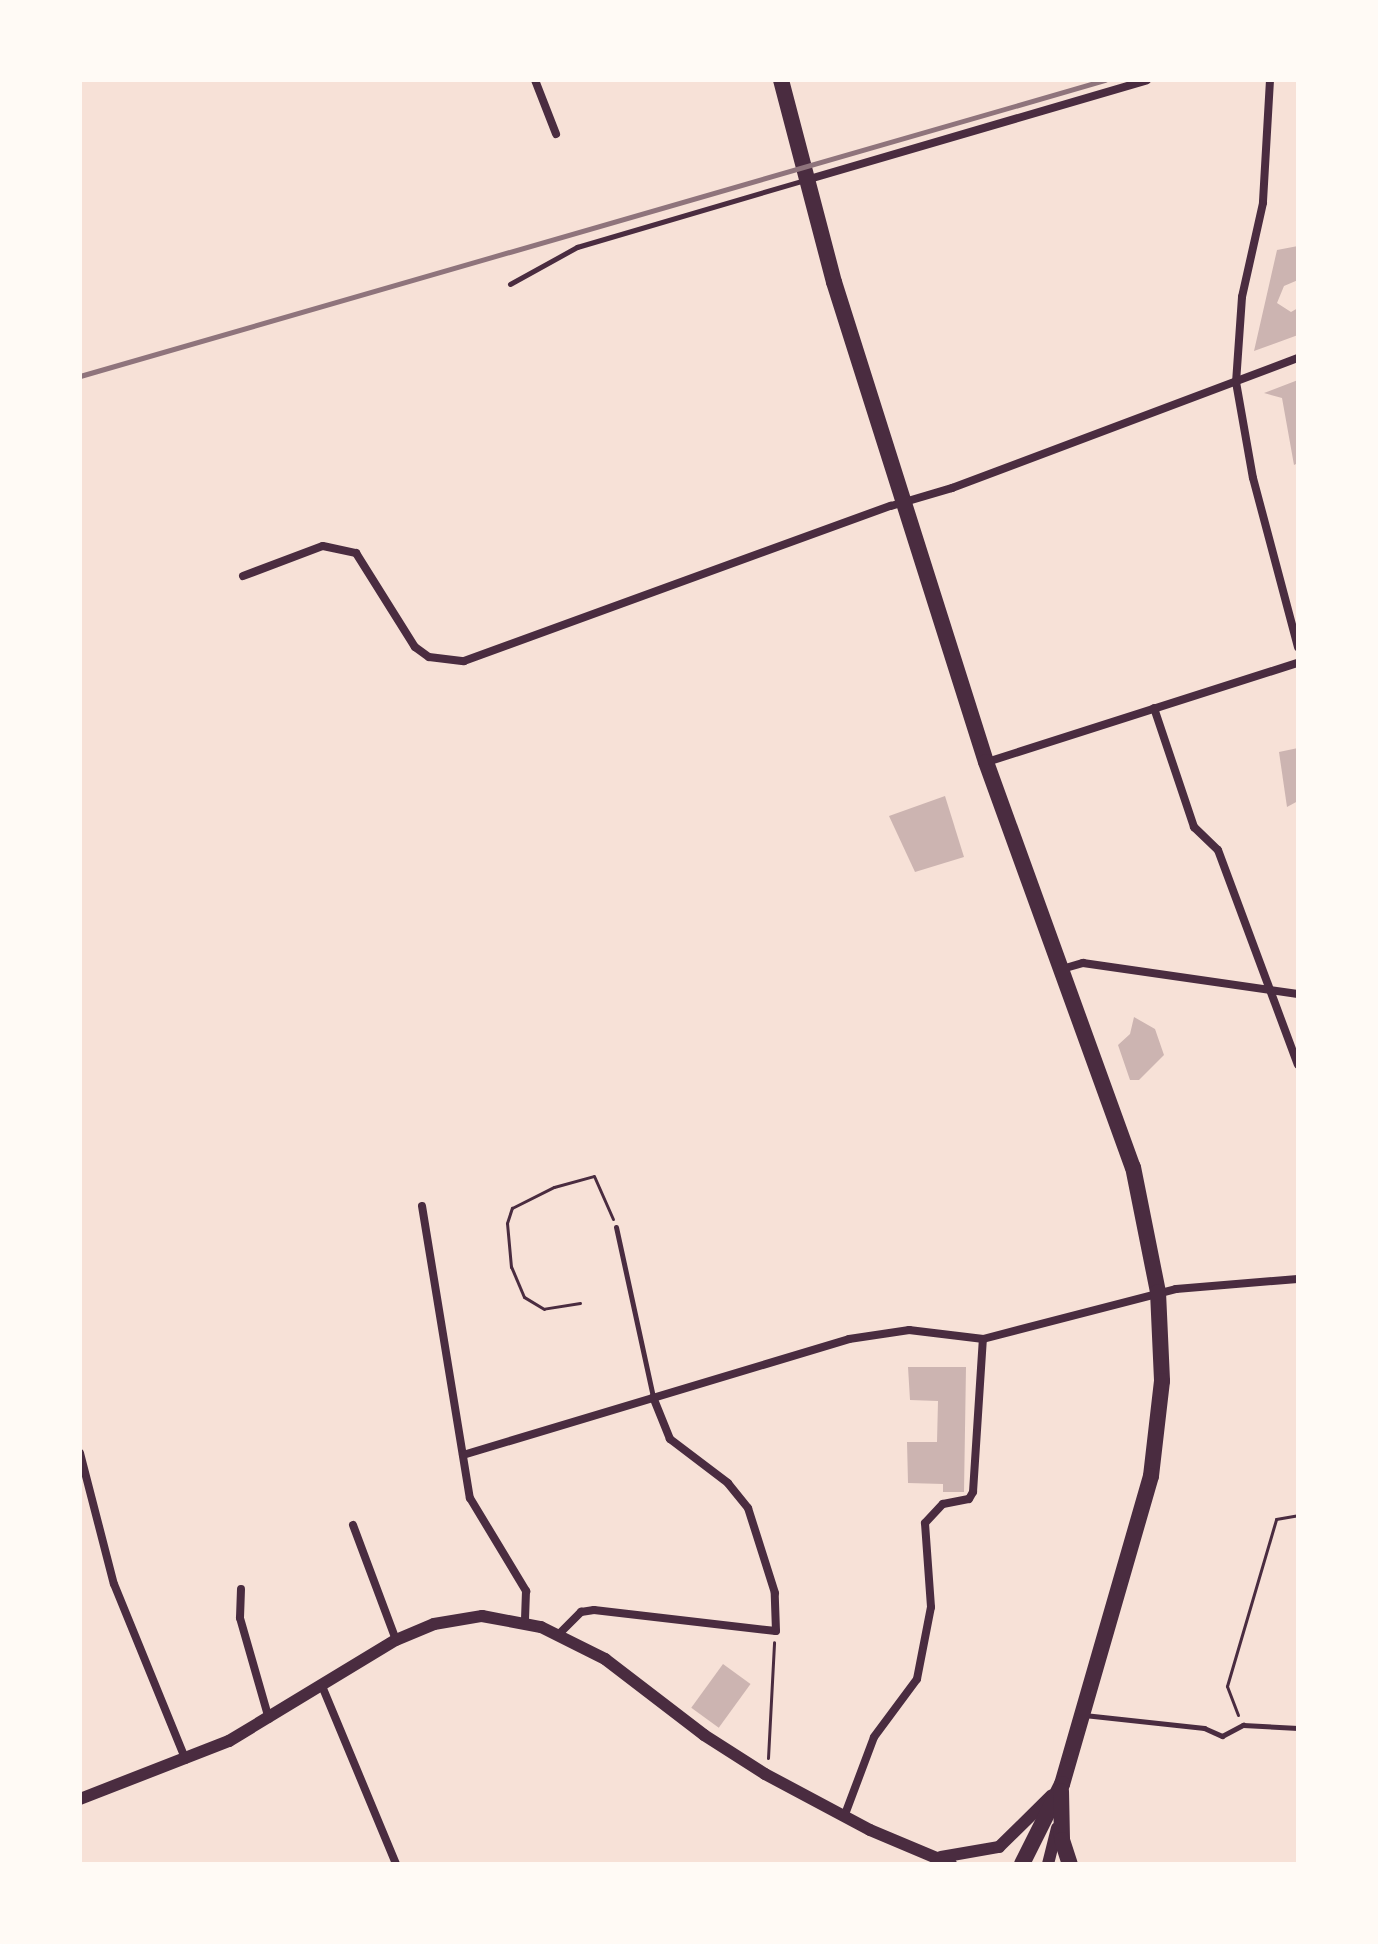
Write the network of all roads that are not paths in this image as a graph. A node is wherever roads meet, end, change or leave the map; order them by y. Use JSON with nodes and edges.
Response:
{"nodes":[{"id":1,"x":535,"y":80,"type":"edge"},
{"id":2,"x":781,"y":80,"type":"edge"},
{"id":3,"x":1147,"y":80,"type":"edge"},
{"id":4,"x":1270,"y":80,"type":"edge"},
{"id":5,"x":556,"y":134,"type":"dead end"},
{"id":6,"x":806,"y":180,"type":"junction"},
{"id":7,"x":510,"y":284,"type":"dead end"},
{"id":8,"x":1298,"y":358,"type":"edge"},
{"id":9,"x":1236,"y":382,"type":"junction"},
{"id":10,"x":905,"y":503,"type":"junction"},
{"id":11,"x":243,"y":576,"type":"dead end"},
{"id":12,"x":1298,"y":647,"type":"edge"},
{"id":13,"x":1298,"y":663,"type":"edge"},
{"id":14,"x":1154,"y":708,"type":"junction"},
{"id":15,"x":986,"y":762,"type":"junction"},
{"id":16,"x":1058,"y":970,"type":"junction"},
{"id":17,"x":1267,"y":988,"type":"junction"},
{"id":18,"x":1298,"y":994,"type":"edge"},
{"id":19,"x":1298,"y":1065,"type":"edge"},
{"id":20,"x":422,"y":1206,"type":"dead end"},
{"id":21,"x":616,"y":1227,"type":"road end"},
{"id":22,"x":1298,"y":1279,"type":"edge"},
{"id":23,"x":1158,"y":1292,"type":"junction"},
{"id":24,"x":983,"y":1339,"type":"junction"},
{"id":25,"x":653,"y":1397,"type":"junction"},
{"id":26,"x":80,"y":1453,"type":"edge"},
{"id":27,"x":463,"y":1455,"type":"junction"},
{"id":28,"x":353,"y":1525,"type":"dead end"},
{"id":29,"x":241,"y":1589,"type":"dead end"},
{"id":30,"x":525,"y":1623,"type":"junction"},
{"id":31,"x":558,"y":1635,"type":"junction"},
{"id":32,"x":396,"y":1640,"type":"junction"},
{"id":33,"x":322,"y":1686,"type":"junction"},
{"id":34,"x":1083,"y":1715,"type":"junction"},
{"id":35,"x":269,"y":1719,"type":"junction"},
{"id":36,"x":1298,"y":1728,"type":"edge"},
{"id":37,"x":186,"y":1761,"type":"junction"},
{"id":38,"x":1062,"y":1784,"type":"junction"},
{"id":39,"x":80,"y":1799,"type":"edge"},
{"id":40,"x":1059,"y":1814,"type":"junction"},
{"id":41,"x":844,"y":1817,"type":"junction"},
{"id":42,"x":934,"y":1857,"type":"junction"},
{"id":43,"x":396,"y":1864,"type":"edge"},
{"id":44,"x":951,"y":1864,"type":"edge"},
{"id":45,"x":1022,"y":1864,"type":"edge"},
{"id":46,"x":1048,"y":1864,"type":"edge"},
{"id":47,"x":1070,"y":1864,"type":"edge"}],
"edges":[{"from":1,"to":5,"type":"street"},
{"from":2,"to":6,"type":"main road"},
{"from":3,"to":6,"type":"street"},
{"from":4,"to":9,"type":"street"},
{"from":6,"to":7,"type":"lane"},
{"from":6,"to":10,"type":"main road"},
{"from":8,"to":9,"type":"street"},
{"from":9,"to":10,"type":"street"},
{"from":9,"to":12,"type":"street"},
{"from":10,"to":11,"type":"street"},
{"from":10,"to":15,"type":"main road"},
{"from":13,"to":14,"type":"street"},
{"from":14,"to":15,"type":"street"},
{"from":14,"to":17,"type":"street"},
{"from":15,"to":16,"type":"main road"},
{"from":16,"to":17,"type":"street"},
{"from":16,"to":23,"type":"main road"},
{"from":17,"to":18,"type":"street"},
{"from":17,"to":19,"type":"street"},
{"from":20,"to":27,"type":"street"},
{"from":21,"to":25,"type":"lane"},
{"from":22,"to":23,"type":"street"},
{"from":23,"to":24,"type":"street"},
{"from":23,"to":34,"type":"main road"},
{"from":24,"to":25,"type":"street"},
{"from":24,"to":41,"type":"street"},
{"from":25,"to":27,"type":"street"},
{"from":25,"to":31,"type":"street"},
{"from":26,"to":37,"type":"street"},
{"from":27,"to":30,"type":"street"},
{"from":28,"to":32,"type":"street"},
{"from":29,"to":35,"type":"street"},
{"from":30,"to":31,"type":"street"},
{"from":30,"to":32,"type":"street"},
{"from":31,"to":41,"type":"street"},
{"from":32,"to":33,"type":"street"},
{"from":33,"to":35,"type":"street"},
{"from":33,"to":43,"type":"street"},
{"from":34,"to":36,"type":"lane"},
{"from":34,"to":38,"type":"main road"},
{"from":35,"to":37,"type":"street"},
{"from":37,"to":39,"type":"street"},
{"from":38,"to":40,"type":"main road"},
{"from":38,"to":42,"type":"street"},
{"from":38,"to":45,"type":"main road"},
{"from":40,"to":46,"type":"street"},
{"from":40,"to":47,"type":"main road"},
{"from":41,"to":42,"type":"street"},
{"from":42,"to":44,"type":"street"}]}
